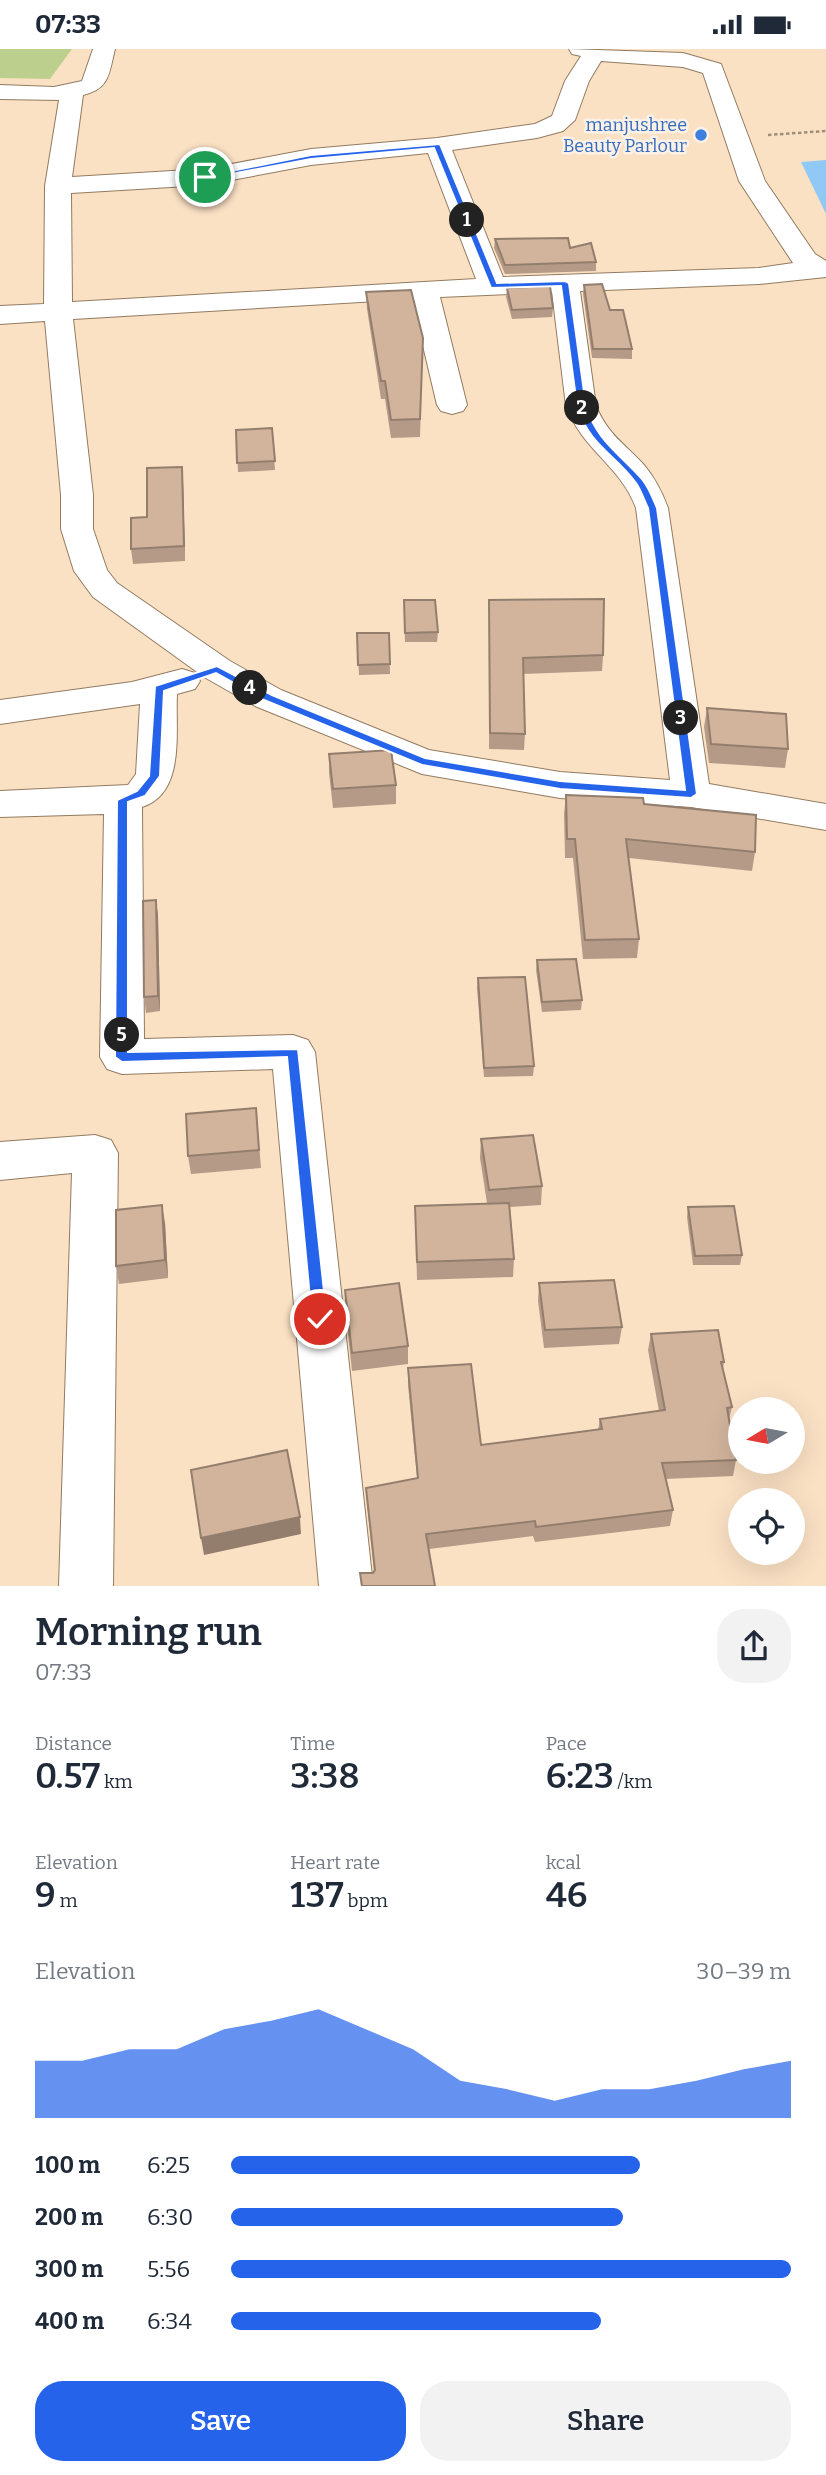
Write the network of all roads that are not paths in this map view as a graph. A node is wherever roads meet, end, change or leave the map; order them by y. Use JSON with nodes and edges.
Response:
{"nodes":[{"id":1,"x":104,"y":49,"type":"edge"},
{"id":2,"x":587,"y":52,"type":"edge"},
{"id":3,"x":72,"y":91,"type":"junction"},
{"id":4,"x":0,"y":92,"type":"edge"},
{"id":5,"x":437,"y":145,"type":"junction"},
{"id":6,"x":58,"y":186,"type":"junction"},
{"id":7,"x":821,"y":268,"type":"edge"},
{"id":8,"x":565,"y":283,"type":"junction"},
{"id":9,"x":494,"y":286,"type":"junction"},
{"id":10,"x":424,"y":291,"type":"junction"},
{"id":11,"x":58,"y":310,"type":"junction"},
{"id":12,"x":0,"y":315,"type":"edge"},
{"id":13,"x":452,"y":405,"type":"dead end"},
{"id":14,"x":217,"y":669,"type":"junction"},
{"id":15,"x":159,"y":689,"type":"junction"},
{"id":16,"x":0,"y":712,"type":"edge"},
{"id":17,"x":691,"y":794,"type":"junction"},
{"id":18,"x":123,"y":800,"type":"junction"},
{"id":19,"x":0,"y":804,"type":"edge"},
{"id":20,"x":826,"y":817,"type":"edge"},
{"id":21,"x":0,"y":1161,"type":"edge"},
{"id":22,"x":86,"y":1586,"type":"edge"},
{"id":23,"x":346,"y":1586,"type":"edge"}],
"edges":[{"from":1,"to":3,"type":"street"},
{"from":2,"to":5,"type":"street"},
{"from":2,"to":7,"type":"street"},
{"from":3,"to":4,"type":"street"},
{"from":3,"to":6,"type":"street"},
{"from":5,"to":6,"type":"street"},
{"from":5,"to":9,"type":"street"},
{"from":6,"to":11,"type":"street"},
{"from":7,"to":8,"type":"street"},
{"from":8,"to":9,"type":"street"},
{"from":8,"to":17,"type":"street"},
{"from":9,"to":10,"type":"street"},
{"from":10,"to":11,"type":"street"},
{"from":10,"to":13,"type":"street"},
{"from":11,"to":12,"type":"street"},
{"from":11,"to":14,"type":"street"},
{"from":14,"to":15,"type":"street"},
{"from":14,"to":17,"type":"street"},
{"from":15,"to":16,"type":"street"},
{"from":15,"to":18,"type":"street"},
{"from":17,"to":20,"type":"street"},
{"from":18,"to":19,"type":"street"},
{"from":18,"to":23,"type":"street"},
{"from":21,"to":22,"type":"street"}]}
